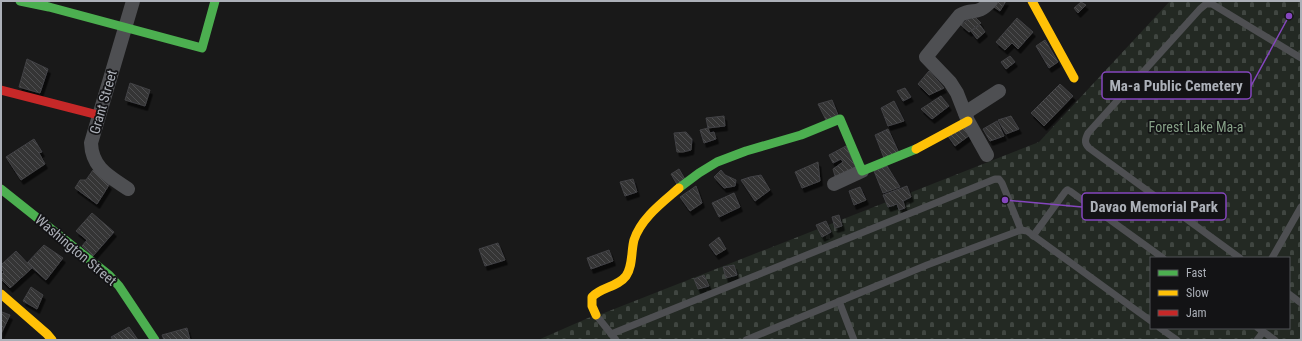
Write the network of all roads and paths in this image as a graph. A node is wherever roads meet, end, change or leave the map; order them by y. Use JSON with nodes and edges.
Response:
{"nodes":[{"id":1,"x":20,"y":1,"type":"edge"},
{"id":2,"x":133,"y":1,"type":"edge"},
{"id":3,"x":215,"y":1,"type":"edge"},
{"id":4,"x":991,"y":1,"type":"edge"},
{"id":5,"x":1032,"y":1,"type":"edge"},
{"id":6,"x":50,"y":4,"type":"edge"},
{"id":7,"x":125,"y":28,"type":"junction"},
{"id":8,"x":1301,"y":58,"type":"edge"},
{"id":9,"x":1074,"y":78,"type":"dead end"},
{"id":10,"x":1,"y":91,"type":"edge"},
{"id":11,"x":999,"y":91,"type":"dead end"},
{"id":12,"x":98,"y":115,"type":"junction"},
{"id":13,"x":966,"y":117,"type":"junction"},
{"id":14,"x":987,"y":154,"type":"dead end"},
{"id":15,"x":862,"y":171,"type":"junction"},
{"id":16,"x":834,"y":184,"type":"dead end"},
{"id":17,"x":1,"y":189,"type":"edge"},
{"id":18,"x":128,"y":189,"type":"dead end"},
{"id":19,"x":1301,"y":207,"type":"edge"},
{"id":20,"x":1021,"y":230,"type":"junction"},
{"id":21,"x":1033,"y":236,"type":"junction"},
{"id":22,"x":1162,"y":257,"type":"edge"},
{"id":23,"x":1239,"y":257,"type":"edge"},
{"id":24,"x":1273,"y":257,"type":"edge"},
{"id":25,"x":1,"y":294,"type":"edge"},
{"id":26,"x":1290,"y":295,"type":"edge"},
{"id":27,"x":839,"y":301,"type":"junction"},
{"id":28,"x":1301,"y":303,"type":"edge"},
{"id":29,"x":596,"y":315,"type":"joint"},
{"id":30,"x":1150,"y":320,"type":"edge"},
{"id":31,"x":1161,"y":329,"type":"edge"},
{"id":32,"x":1261,"y":330,"type":"edge"},
{"id":33,"x":613,"y":337,"type":"edge"},
{"id":34,"x":45,"y":338,"type":"edge"},
{"id":35,"x":155,"y":340,"type":"edge"},
{"id":36,"x":746,"y":340,"type":"edge"},
{"id":37,"x":854,"y":340,"type":"edge"},
{"id":38,"x":1177,"y":340,"type":"edge"},
{"id":39,"x":1257,"y":340,"type":"edge"},
{"id":40,"x":1275,"y":340,"type":"edge"}],
"edges":[{"from":1,"to":6,"type":"street"},
{"from":2,"to":7,"type":"street","name":"Grant Street"},
{"from":3,"to":7,"type":"street"},
{"from":4,"to":13,"type":"street"},
{"from":5,"to":9,"type":"street"},
{"from":6,"to":7,"type":"street"},
{"from":7,"to":12,"type":"street","name":"Grant Street"},
{"from":8,"to":23,"type":"lane"},
{"from":10,"to":12,"type":"street"},
{"from":11,"to":13,"type":"street"},
{"from":12,"to":18,"type":"street","name":"Grant Street"},
{"from":13,"to":14,"type":"street"},
{"from":13,"to":15,"type":"street"},
{"from":15,"to":16,"type":"street"},
{"from":15,"to":29,"type":"street"},
{"from":17,"to":35,"type":"street","name":"Washington Street"},
{"from":19,"to":24,"type":"lane"},
{"from":20,"to":21,"type":"lane"},
{"from":20,"to":27,"type":"lane"},
{"from":20,"to":33,"type":"lane"},
{"from":21,"to":22,"type":"lane"},
{"from":21,"to":30,"type":"lane"},
{"from":25,"to":34,"type":"street"},
{"from":26,"to":28,"type":"lane"},
{"from":27,"to":36,"type":"lane"},
{"from":27,"to":37,"type":"lane"},
{"from":29,"to":33,"type":"lane"},
{"from":31,"to":38,"type":"lane"},
{"from":32,"to":39,"type":"lane"},
{"from":32,"to":40,"type":"lane"}]}
